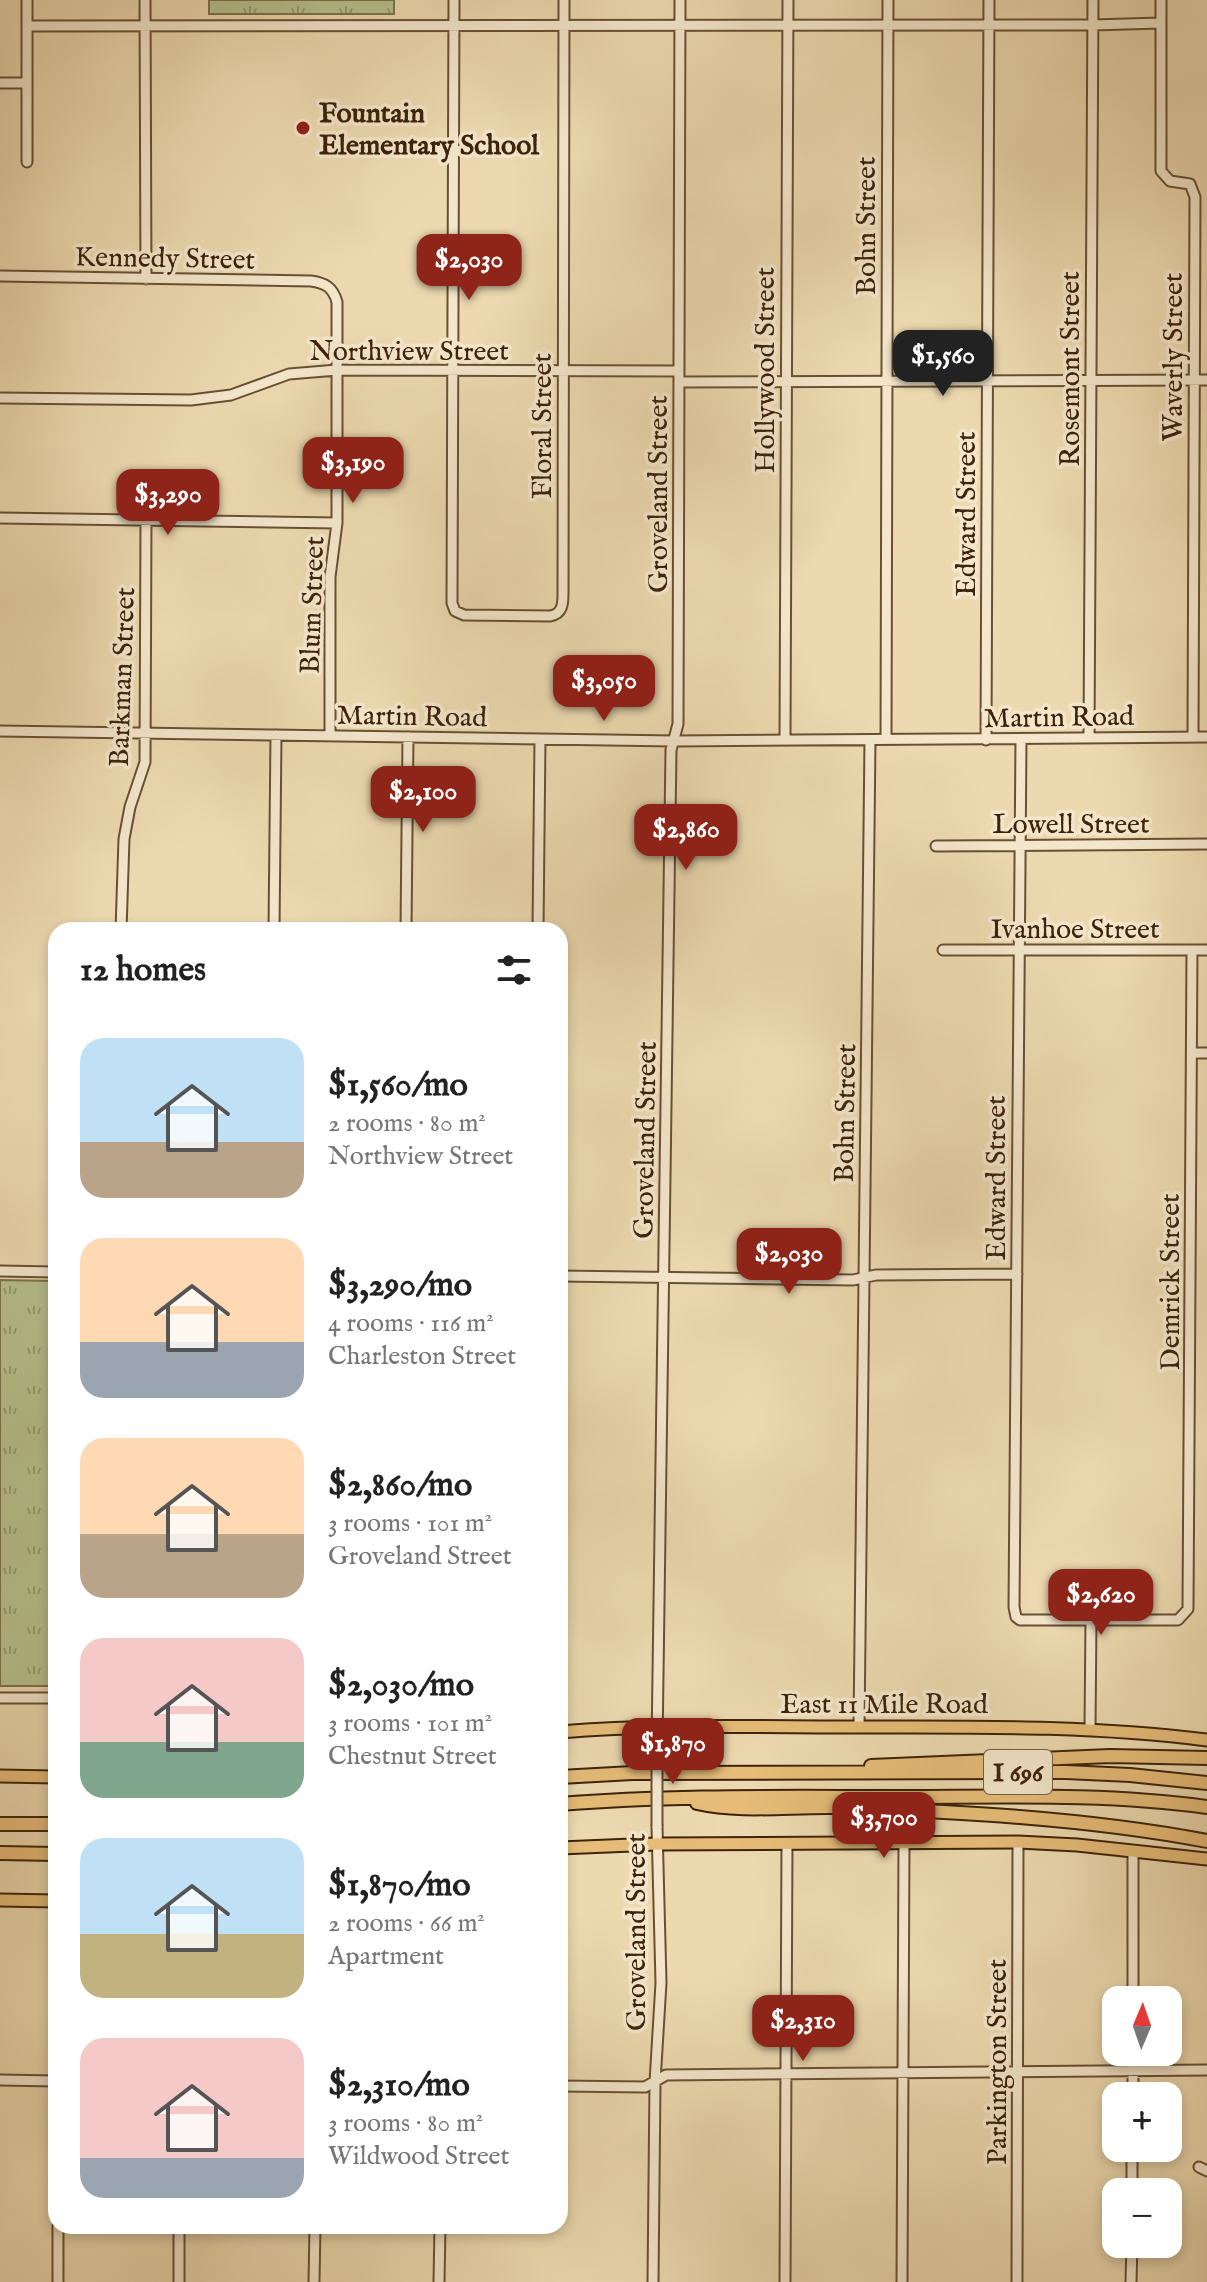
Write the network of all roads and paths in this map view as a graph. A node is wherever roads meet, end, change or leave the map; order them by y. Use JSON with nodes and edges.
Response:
{"nodes":[{"id":1,"x":27,"y":0,"type":"edge"},
{"id":2,"x":145,"y":0,"type":"edge"},
{"id":3,"x":454,"y":0,"type":"edge"},
{"id":4,"x":564,"y":0,"type":"edge"},
{"id":5,"x":680,"y":0,"type":"edge"},
{"id":6,"x":788,"y":0,"type":"edge"},
{"id":7,"x":888,"y":0,"type":"edge"},
{"id":8,"x":989,"y":0,"type":"edge"},
{"id":9,"x":1093,"y":0,"type":"edge"},
{"id":10,"x":1161,"y":0,"type":"edge"},
{"id":11,"x":1161,"y":23,"type":"junction"},
{"id":12,"x":453,"y":25,"type":"junction"},
{"id":13,"x":564,"y":25,"type":"junction"},
{"id":14,"x":680,"y":25,"type":"junction"},
{"id":15,"x":788,"y":25,"type":"junction"},
{"id":16,"x":888,"y":25,"type":"junction"},
{"id":17,"x":989,"y":25,"type":"junction"},
{"id":18,"x":1092,"y":25,"type":"junction"},
{"id":19,"x":27,"y":26,"type":"junction"},
{"id":20,"x":145,"y":26,"type":"junction"},
{"id":21,"x":0,"y":83,"type":"edge"},
{"id":22,"x":27,"y":83,"type":"junction"},
{"id":23,"x":27,"y":162,"type":"dead end"},
{"id":24,"x":0,"y":276,"type":"edge"},
{"id":25,"x":146,"y":279,"type":"junction"},
{"id":26,"x":329,"y":286,"type":"joint"},
{"id":27,"x":337,"y":370,"type":"junction"},
{"id":28,"x":452,"y":371,"type":"junction"},
{"id":29,"x":563,"y":371,"type":"junction"},
{"id":30,"x":679,"y":377,"type":"junction"},
{"id":31,"x":1194,"y":380,"type":"junction"},
{"id":32,"x":1207,"y":380,"type":"edge"},
{"id":33,"x":987,"y":381,"type":"junction"},
{"id":34,"x":1091,"y":381,"type":"junction"},
{"id":35,"x":786,"y":382,"type":"junction"},
{"id":36,"x":887,"y":382,"type":"junction"},
{"id":37,"x":0,"y":398,"type":"edge"},
{"id":38,"x":0,"y":518,"type":"edge"},
{"id":39,"x":146,"y":520,"type":"junction"},
{"id":40,"x":337,"y":523,"type":"junction"},
{"id":41,"x":0,"y":731,"type":"edge"},
{"id":42,"x":146,"y":733,"type":"junction"},
{"id":43,"x":276,"y":735,"type":"junction"},
{"id":44,"x":330,"y":736,"type":"junction"},
{"id":45,"x":408,"y":737,"type":"junction"},
{"id":46,"x":1193,"y":737,"type":"junction"},
{"id":47,"x":1207,"y":737,"type":"edge"},
{"id":48,"x":1089,"y":738,"type":"junction"},
{"id":49,"x":540,"y":739,"type":"junction"},
{"id":50,"x":886,"y":739,"type":"junction"},
{"id":51,"x":1021,"y":739,"type":"junction"},
{"id":52,"x":785,"y":740,"type":"junction"},
{"id":53,"x":870,"y":740,"type":"junction"},
{"id":54,"x":986,"y":740,"type":"junction"},
{"id":55,"x":675,"y":741,"type":"junction"},
{"id":56,"x":1207,"y":844,"type":"edge"},
{"id":57,"x":1021,"y":845,"type":"junction"},
{"id":58,"x":936,"y":846,"type":"dead end"},
{"id":59,"x":121,"y":922,"type":"edge"},
{"id":60,"x":274,"y":922,"type":"edge"},
{"id":61,"x":406,"y":922,"type":"edge"},
{"id":62,"x":538,"y":922,"type":"edge"},
{"id":63,"x":943,"y":950,"type":"dead end"},
{"id":64,"x":1192,"y":950,"type":"junction"},
{"id":65,"x":1207,"y":950,"type":"edge"},
{"id":66,"x":1018,"y":951,"type":"junction"},
{"id":67,"x":1193,"y":1053,"type":"junction"},
{"id":68,"x":1207,"y":1053,"type":"edge"},
{"id":69,"x":0,"y":1271,"type":"edge"},
{"id":70,"x":48,"y":1272,"type":"edge"},
{"id":71,"x":1017,"y":1274,"type":"junction"},
{"id":72,"x":568,"y":1276,"type":"edge"},
{"id":73,"x":664,"y":1278,"type":"junction"},
{"id":74,"x":864,"y":1278,"type":"junction"},
{"id":75,"x":1091,"y":1620,"type":"junction"},
{"id":76,"x":0,"y":1698,"type":"edge"},
{"id":77,"x":48,"y":1698,"type":"edge"},
{"id":78,"x":658,"y":1727,"type":"junction"},
{"id":79,"x":859,"y":1727,"type":"junction"},
{"id":80,"x":1090,"y":1728,"type":"junction"},
{"id":81,"x":568,"y":1732,"type":"edge"},
{"id":82,"x":1207,"y":1740,"type":"edge"},
{"id":83,"x":1207,"y":1758,"type":"edge"},
{"id":84,"x":829,"y":1773,"type":"junction"},
{"id":85,"x":0,"y":1776,"type":"edge"},
{"id":86,"x":48,"y":1777,"type":"edge"},
{"id":87,"x":568,"y":1777,"type":"edge"},
{"id":88,"x":1207,"y":1783,"type":"edge"},
{"id":89,"x":682,"y":1799,"type":"junction"},
{"id":90,"x":568,"y":1804,"type":"edge"},
{"id":91,"x":1207,"y":1807,"type":"edge"},
{"id":92,"x":0,"y":1824,"type":"edge"},
{"id":93,"x":48,"y":1824,"type":"edge"},
{"id":94,"x":1207,"y":1841,"type":"edge"},
{"id":95,"x":1018,"y":1842,"type":"junction"},
{"id":96,"x":787,"y":1843,"type":"junction"},
{"id":97,"x":904,"y":1843,"type":"junction"},
{"id":98,"x":656,"y":1844,"type":"junction"},
{"id":99,"x":568,"y":1848,"type":"edge"},
{"id":100,"x":1133,"y":1851,"type":"junction"},
{"id":101,"x":0,"y":1853,"type":"edge"},
{"id":102,"x":48,"y":1854,"type":"edge"},
{"id":103,"x":1207,"y":1859,"type":"edge"},
{"id":104,"x":0,"y":1900,"type":"edge"},
{"id":105,"x":48,"y":1901,"type":"edge"},
{"id":106,"x":1133,"y":1986,"type":"edge"},
{"id":107,"x":1133,"y":2066,"type":"edge"},
{"id":108,"x":1207,"y":2070,"type":"edge"},
{"id":109,"x":1133,"y":2071,"type":"junction"},
{"id":110,"x":1018,"y":2072,"type":"junction"},
{"id":111,"x":904,"y":2073,"type":"junction"},
{"id":112,"x":787,"y":2075,"type":"junction"},
{"id":113,"x":0,"y":2080,"type":"edge"},
{"id":114,"x":48,"y":2081,"type":"edge"},
{"id":115,"x":655,"y":2082,"type":"junction"},
{"id":116,"x":1133,"y":2082,"type":"edge"},
{"id":117,"x":568,"y":2086,"type":"edge"},
{"id":118,"x":58,"y":2234,"type":"edge"},
{"id":119,"x":179,"y":2234,"type":"edge"},
{"id":120,"x":315,"y":2234,"type":"edge"},
{"id":121,"x":440,"y":2234,"type":"edge"},
{"id":122,"x":1132,"y":2258,"type":"edge"},
{"id":123,"x":58,"y":2282,"type":"edge"},
{"id":124,"x":179,"y":2282,"type":"edge"},
{"id":125,"x":314,"y":2282,"type":"edge"},
{"id":126,"x":439,"y":2282,"type":"edge"},
{"id":127,"x":653,"y":2282,"type":"edge"},
{"id":128,"x":785,"y":2282,"type":"edge"},
{"id":129,"x":902,"y":2282,"type":"edge"},
{"id":130,"x":1017,"y":2282,"type":"edge"},
{"id":131,"x":1131,"y":2282,"type":"edge"}],
"edges":[{"from":1,"to":19,"type":"street"},
{"from":2,"to":20,"type":"street"},
{"from":3,"to":12,"type":"street"},
{"from":4,"to":13,"type":"street","name":"Floral Street"},
{"from":5,"to":14,"type":"street","name":"Groveland Street"},
{"from":6,"to":15,"type":"street","name":"Hollywood Street"},
{"from":7,"to":16,"type":"street","name":"Bohn Street"},
{"from":8,"to":17,"type":"street","name":"Edward Street"},
{"from":9,"to":18,"type":"street","name":"Rosemont Street"},
{"from":10,"to":11,"type":"street","name":"Waverly Street"},
{"from":11,"to":18,"type":"street"},
{"from":11,"to":31,"type":"street","name":"Waverly Street"},
{"from":12,"to":13,"type":"street"},
{"from":12,"to":20,"type":"street"},
{"from":12,"to":28,"type":"street"},
{"from":13,"to":14,"type":"street"},
{"from":13,"to":29,"type":"street","name":"Floral Street"},
{"from":14,"to":15,"type":"street"},
{"from":14,"to":30,"type":"street","name":"Groveland Street"},
{"from":15,"to":16,"type":"street"},
{"from":15,"to":35,"type":"street","name":"Hollywood Street"},
{"from":16,"to":17,"type":"street"},
{"from":16,"to":36,"type":"street","name":"Bohn Street"},
{"from":17,"to":18,"type":"street"},
{"from":17,"to":33,"type":"street","name":"Edward Street"},
{"from":18,"to":34,"type":"street","name":"Rosemont Street"},
{"from":19,"to":20,"type":"street"},
{"from":19,"to":22,"type":"street"},
{"from":20,"to":25,"type":"street"},
{"from":21,"to":22,"type":"street"},
{"from":22,"to":23,"type":"street"},
{"from":24,"to":25,"type":"street","name":"Kennedy Street"},
{"from":25,"to":26,"type":"street","name":"Kennedy Street"},
{"from":26,"to":27,"type":"street","name":"Blum Street"},
{"from":27,"to":28,"type":"street","name":"Northview Street"},
{"from":27,"to":37,"type":"street","name":"Northview Street"},
{"from":27,"to":40,"type":"street","name":"Blum Street"},
{"from":28,"to":29,"type":"street","name":"Northview Street"},
{"from":28,"to":29,"type":"street","name":"Floral Street"},
{"from":29,"to":30,"type":"street","name":"Northview Street"},
{"from":30,"to":35,"type":"street","name":"Northview Street"},
{"from":30,"to":55,"type":"street","name":"Groveland Street"},
{"from":31,"to":32,"type":"street","name":"Northview Street"},
{"from":31,"to":34,"type":"street","name":"Northview Street"},
{"from":31,"to":46,"type":"street","name":"Waverly Street"},
{"from":33,"to":34,"type":"street","name":"Northview Street"},
{"from":33,"to":36,"type":"street","name":"Northview Street"},
{"from":33,"to":54,"type":"street","name":"Edward Street"},
{"from":34,"to":48,"type":"street","name":"Rosemont Street"},
{"from":35,"to":36,"type":"street","name":"Northview Street"},
{"from":35,"to":52,"type":"street","name":"Hollywood Street"},
{"from":36,"to":50,"type":"street","name":"Bohn Street"},
{"from":38,"to":39,"type":"street"},
{"from":39,"to":40,"type":"street"},
{"from":39,"to":42,"type":"street","name":"Barkman Street"},
{"from":40,"to":44,"type":"street","name":"Blum Street"},
{"from":41,"to":42,"type":"street","name":"Martin Road"},
{"from":42,"to":43,"type":"street","name":"Martin Road"},
{"from":42,"to":59,"type":"street","name":"Barkman Street"},
{"from":43,"to":44,"type":"street","name":"Martin Road"},
{"from":43,"to":60,"type":"street"},
{"from":44,"to":45,"type":"street","name":"Martin Road"},
{"from":45,"to":49,"type":"street","name":"Martin Road"},
{"from":45,"to":61,"type":"street"},
{"from":46,"to":47,"type":"street","name":"Martin Road"},
{"from":46,"to":48,"type":"street","name":"Martin Road"},
{"from":48,"to":51,"type":"street","name":"Martin Road"},
{"from":49,"to":55,"type":"street","name":"Martin Road"},
{"from":49,"to":62,"type":"street"},
{"from":50,"to":53,"type":"street","name":"Martin Road"},
{"from":50,"to":54,"type":"street","name":"Martin Road"},
{"from":51,"to":54,"type":"street","name":"Martin Road"},
{"from":51,"to":57,"type":"street","name":"Edward Street"},
{"from":52,"to":53,"type":"street","name":"Martin Road"},
{"from":52,"to":55,"type":"street","name":"Martin Road"},
{"from":53,"to":74,"type":"street","name":"Bohn Street"},
{"from":55,"to":73,"type":"street","name":"Groveland Street"},
{"from":56,"to":57,"type":"street","name":"Lowell Street"},
{"from":57,"to":58,"type":"street","name":"Lowell Street"},
{"from":57,"to":66,"type":"street","name":"Edward Street"},
{"from":63,"to":66,"type":"street","name":"Ivanhoe Street"},
{"from":64,"to":65,"type":"street","name":"Ivanhoe Street"},
{"from":64,"to":66,"type":"street","name":"Ivanhoe Street"},
{"from":64,"to":67,"type":"street","name":"Demrick Street"},
{"from":66,"to":71,"type":"street","name":"Edward Street"},
{"from":67,"to":68,"type":"street"},
{"from":67,"to":75,"type":"street","name":"Demrick Street"},
{"from":69,"to":70,"type":"street"},
{"from":71,"to":74,"type":"street"},
{"from":71,"to":75,"type":"street","name":"Edward Street"},
{"from":72,"to":73,"type":"street"},
{"from":73,"to":74,"type":"street"},
{"from":73,"to":78,"type":"street","name":"Groveland Street"},
{"from":74,"to":79,"type":"street","name":"Bohn Street"},
{"from":75,"to":80,"type":"street"},
{"from":76,"to":77,"type":"street"},
{"from":78,"to":79,"type":"main road","name":"East 11 Mile Road"},
{"from":78,"to":81,"type":"main road","name":"East 11 Mile Road"},
{"from":78,"to":98,"type":"street","name":"Groveland Street","bridge":true},
{"from":79,"to":80,"type":"main road","name":"East 11 Mile Road"},
{"from":80,"to":82,"type":"main road","name":"East 11 Mile Road"},
{"from":83,"to":84,"type":"highway"},
{"from":84,"to":87,"type":"highway","number":"I 696"},
{"from":84,"to":88,"type":"highway","number":"I 696"},
{"from":85,"to":86,"type":"main road"},
{"from":89,"to":90,"type":"highway","number":"I 696"},
{"from":89,"to":91,"type":"highway","number":"I 696"},
{"from":89,"to":94,"type":"highway"},
{"from":92,"to":93,"type":"highway"},
{"from":95,"to":97,"type":"main road"},
{"from":95,"to":100,"type":"main road"},
{"from":95,"to":110,"type":"street","name":"Parkington Street"},
{"from":96,"to":97,"type":"main road"},
{"from":96,"to":98,"type":"main road"},
{"from":96,"to":112,"type":"street"},
{"from":97,"to":111,"type":"street"},
{"from":98,"to":99,"type":"main road"},
{"from":98,"to":115,"type":"street","name":"Groveland Street"},
{"from":100,"to":103,"type":"main road"},
{"from":100,"to":106,"type":"street"},
{"from":101,"to":102,"type":"highway"},
{"from":104,"to":105,"type":"main road"},
{"from":107,"to":109,"type":"street"},
{"from":108,"to":109,"type":"street"},
{"from":109,"to":110,"type":"street"},
{"from":109,"to":116,"type":"street"},
{"from":110,"to":111,"type":"street"},
{"from":110,"to":130,"type":"street","name":"Parkington Street"},
{"from":111,"to":112,"type":"street"},
{"from":111,"to":129,"type":"street"},
{"from":112,"to":115,"type":"street"},
{"from":112,"to":128,"type":"street"},
{"from":113,"to":114,"type":"street"},
{"from":115,"to":117,"type":"street"},
{"from":115,"to":127,"type":"street","name":"Groveland Street"},
{"from":118,"to":123,"type":"street"},
{"from":119,"to":124,"type":"street"},
{"from":120,"to":125,"type":"street"},
{"from":121,"to":126,"type":"street"},
{"from":122,"to":131,"type":"street"}]}
